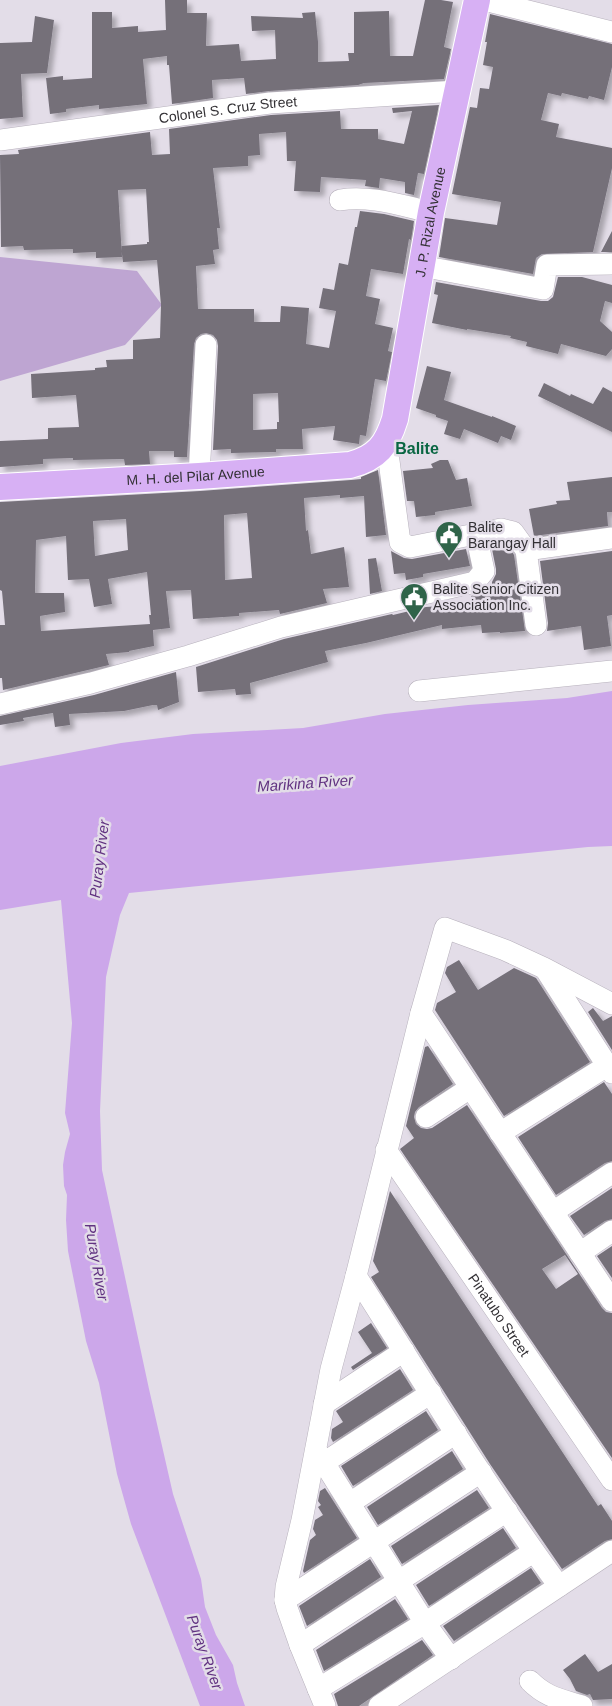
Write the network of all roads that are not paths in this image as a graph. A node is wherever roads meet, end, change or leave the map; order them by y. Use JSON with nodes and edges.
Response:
{"nodes":[{"id":1,"x":477,"y":0,"type":"edge"},
{"id":2,"x":484,"y":0,"type":"edge"},
{"id":3,"x":612,"y":32,"type":"edge"},
{"id":4,"x":457,"y":90,"type":"junction"},
{"id":5,"x":0,"y":140,"type":"edge"},
{"id":6,"x":340,"y":200,"type":"dead end"},
{"id":7,"x":431,"y":212,"type":"junction"},
{"id":8,"x":612,"y":264,"type":"edge"},
{"id":9,"x":421,"y":266,"type":"junction"},
{"id":10,"x":206,"y":345,"type":"dead end"},
{"id":11,"x":385,"y":444,"type":"junction"},
{"id":12,"x":199,"y":476,"type":"junction"},
{"id":13,"x":0,"y":487,"type":"edge"},
{"id":14,"x":476,"y":534,"type":"junction"},
{"id":15,"x":612,"y":538,"type":"edge"},
{"id":16,"x":526,"y":550,"type":"junction"},
{"id":17,"x":536,"y":625,"type":"dead end"},
{"id":18,"x":612,"y":671,"type":"edge"},
{"id":19,"x":419,"y":691,"type":"dead end"},
{"id":20,"x":0,"y":704,"type":"edge"},
{"id":21,"x":544,"y":968,"type":"junction"},
{"id":22,"x":612,"y":1004,"type":"edge"},
{"id":23,"x":421,"y":1013,"type":"junction"},
{"id":24,"x":610,"y":1069,"type":"edge"},
{"id":25,"x":470,"y":1088,"type":"junction"},
{"id":26,"x":426,"y":1117,"type":"dead end"},
{"id":27,"x":500,"y":1133,"type":"junction"},
{"id":28,"x":386,"y":1150,"type":"junction"},
{"id":29,"x":612,"y":1173,"type":"edge"},
{"id":30,"x":553,"y":1212,"type":"junction"},
{"id":31,"x":612,"y":1231,"type":"edge"},
{"id":32,"x":580,"y":1253,"type":"junction"},
{"id":33,"x":356,"y":1276,"type":"junction"},
{"id":34,"x":610,"y":1293,"type":"edge"},
{"id":35,"x":404,"y":1351,"type":"junction"},
{"id":36,"x":431,"y":1393,"type":"junction"},
{"id":37,"x":324,"y":1404,"type":"junction"},
{"id":38,"x":456,"y":1433,"type":"junction"},
{"id":39,"x":321,"y":1456,"type":"junction"},
{"id":40,"x":481,"y":1472,"type":"junction"},
{"id":41,"x":612,"y":1480,"type":"edge"},
{"id":42,"x":350,"y":1503,"type":"junction"},
{"id":43,"x":507,"y":1511,"type":"junction"},
{"id":44,"x":375,"y":1542,"type":"junction"},
{"id":45,"x":612,"y":1551,"type":"edge"},
{"id":46,"x":533,"y":1552,"type":"junction"},
{"id":47,"x":399,"y":1582,"type":"junction"},
{"id":48,"x":559,"y":1586,"type":"junction"},
{"id":49,"x":285,"y":1600,"type":"junction"},
{"id":50,"x":425,"y":1622,"type":"junction"},
{"id":51,"x":300,"y":1646,"type":"junction"},
{"id":52,"x":451,"y":1659,"type":"junction"},
{"id":53,"x":530,"y":1681,"type":"dead end"},
{"id":54,"x":322,"y":1698,"type":"edge"},
{"id":55,"x":379,"y":1706,"type":"edge"},
{"id":56,"x":582,"y":1706,"type":"edge"}],
"edges":[{"from":1,"to":4,"type":"main road","name":"J. P. Rizal Avenue"},
{"from":2,"to":3,"type":"street"},
{"from":4,"to":5,"type":"street","name":"Colonel S. Cruz Street"},
{"from":4,"to":7,"type":"main road","name":"J. P. Rizal Avenue"},
{"from":6,"to":7,"type":"street"},
{"from":7,"to":9,"type":"main road","name":"J. P. Rizal Avenue"},
{"from":8,"to":9,"type":"street"},
{"from":9,"to":11,"type":"main road","name":"J. P. Rizal Avenue"},
{"from":10,"to":12,"type":"street"},
{"from":11,"to":12,"type":"main road","name":"M. H. del Pilar Avenue"},
{"from":11,"to":14,"type":"street"},
{"from":12,"to":13,"type":"main road","name":"M. H. del Pilar Avenue"},
{"from":14,"to":16,"type":"street"},
{"from":14,"to":20,"type":"street"},
{"from":15,"to":16,"type":"street"},
{"from":16,"to":17,"type":"street"},
{"from":18,"to":19,"type":"street"},
{"from":21,"to":22,"type":"street"},
{"from":21,"to":23,"type":"street"},
{"from":21,"to":24,"type":"street"},
{"from":23,"to":25,"type":"street"},
{"from":23,"to":28,"type":"street"},
{"from":24,"to":27,"type":"street"},
{"from":25,"to":26,"type":"street"},
{"from":25,"to":27,"type":"street"},
{"from":27,"to":30,"type":"street"},
{"from":28,"to":33,"type":"street"},
{"from":28,"to":41,"type":"street","name":"Pinatubo Street"},
{"from":29,"to":30,"type":"street"},
{"from":30,"to":32,"type":"street"},
{"from":31,"to":32,"type":"street"},
{"from":32,"to":34,"type":"street"},
{"from":33,"to":35,"type":"street"},
{"from":33,"to":37,"type":"street"},
{"from":35,"to":36,"type":"street"},
{"from":35,"to":37,"type":"street"},
{"from":36,"to":38,"type":"street"},
{"from":36,"to":39,"type":"street"},
{"from":37,"to":39,"type":"street"},
{"from":38,"to":40,"type":"street"},
{"from":38,"to":42,"type":"street"},
{"from":39,"to":42,"type":"street"},
{"from":39,"to":49,"type":"street"},
{"from":40,"to":43,"type":"street"},
{"from":40,"to":44,"type":"street"},
{"from":42,"to":44,"type":"street"},
{"from":43,"to":46,"type":"street"},
{"from":43,"to":47,"type":"street"},
{"from":44,"to":47,"type":"street"},
{"from":44,"to":49,"type":"street"},
{"from":45,"to":48,"type":"street"},
{"from":46,"to":48,"type":"street"},
{"from":46,"to":50,"type":"street"},
{"from":47,"to":50,"type":"street"},
{"from":47,"to":51,"type":"street"},
{"from":48,"to":52,"type":"street"},
{"from":49,"to":51,"type":"street"},
{"from":50,"to":52,"type":"street"},
{"from":50,"to":54,"type":"street"},
{"from":51,"to":54,"type":"street"},
{"from":52,"to":55,"type":"street"},
{"from":53,"to":56,"type":"street"}]}
